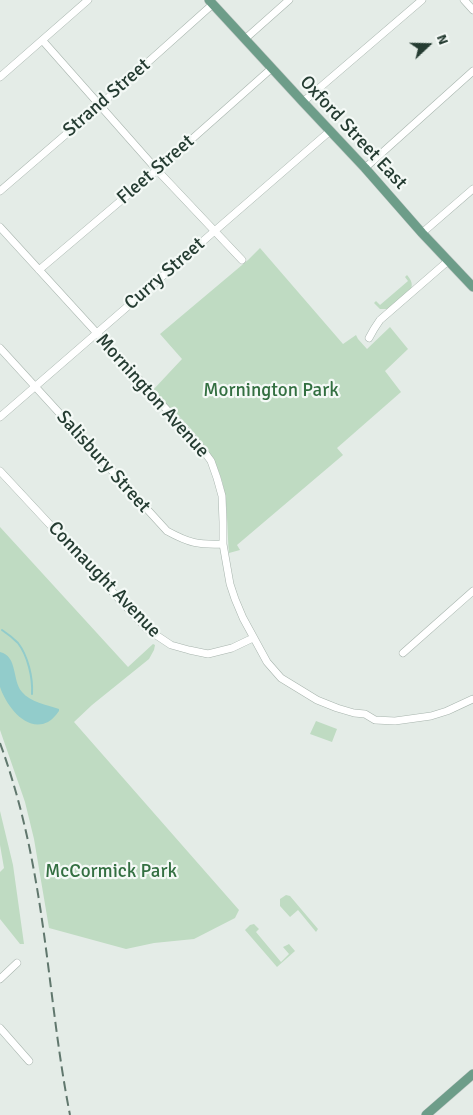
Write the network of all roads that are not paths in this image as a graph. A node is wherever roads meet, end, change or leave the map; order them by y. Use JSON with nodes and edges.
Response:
{"nodes":[{"id":1,"x":88,"y":0,"type":"edge"},
{"id":2,"x":289,"y":0,"type":"edge"},
{"id":3,"x":422,"y":0,"type":"edge"},
{"id":4,"x":464,"y":0,"type":"edge"},
{"id":5,"x":211,"y":2,"type":"edge"},
{"id":6,"x":473,"y":10,"type":"edge"},
{"id":7,"x":245,"y":39,"type":"junction"},
{"id":8,"x":43,"y":41,"type":"junction"},
{"id":9,"x":272,"y":68,"type":"junction"},
{"id":10,"x":473,"y":72,"type":"edge"},
{"id":11,"x":0,"y":77,"type":"edge"},
{"id":12,"x":303,"y":102,"type":"junction"},
{"id":13,"x":100,"y":105,"type":"junction"},
{"id":14,"x":330,"y":131,"type":"junction"},
{"id":15,"x":365,"y":168,"type":"junction"},
{"id":16,"x":157,"y":170,"type":"junction"},
{"id":17,"x":473,"y":189,"type":"edge"},
{"id":18,"x":0,"y":191,"type":"edge"},
{"id":19,"x":0,"y":228,"type":"edge"},
{"id":20,"x":215,"y":231,"type":"junction"},
{"id":21,"x":422,"y":233,"type":"junction"},
{"id":22,"x":242,"y":260,"type":"dead end"},
{"id":23,"x":448,"y":261,"type":"junction"},
{"id":24,"x":39,"y":270,"type":"junction"},
{"id":25,"x":473,"y":287,"type":"edge"},
{"id":26,"x":97,"y":333,"type":"junction"},
{"id":27,"x":369,"y":338,"type":"dead end"},
{"id":28,"x":0,"y":348,"type":"edge"},
{"id":29,"x":35,"y":387,"type":"junction"},
{"id":30,"x":0,"y":417,"type":"edge"},
{"id":31,"x":0,"y":471,"type":"edge"},
{"id":32,"x":223,"y":544,"type":"junction"},
{"id":33,"x":473,"y":591,"type":"edge"},
{"id":34,"x":253,"y":638,"type":"junction"},
{"id":35,"x":403,"y":653,"type":"dead end"},
{"id":36,"x":473,"y":699,"type":"edge"},
{"id":37,"x":17,"y":963,"type":"dead end"},
{"id":38,"x":0,"y":979,"type":"edge"},
{"id":39,"x":0,"y":1028,"type":"edge"},
{"id":40,"x":29,"y":1061,"type":"dead end"},
{"id":41,"x":473,"y":1074,"type":"edge"},
{"id":42,"x":426,"y":1115,"type":"edge"}],
"edges":[{"from":1,"to":8,"type":"street"},
{"from":2,"to":7,"type":"street"},
{"from":3,"to":12,"type":"street"},
{"from":4,"to":6,"type":"street"},
{"from":5,"to":7,"type":"main road","name":"Oxford Street East"},
{"from":5,"to":13,"type":"street","name":"Strand Street"},
{"from":7,"to":9,"type":"main road","name":"Oxford Street East"},
{"from":8,"to":11,"type":"street"},
{"from":8,"to":13,"type":"street"},
{"from":9,"to":12,"type":"main road","name":"Oxford Street East"},
{"from":9,"to":16,"type":"street","name":"Fleet Street"},
{"from":10,"to":15,"type":"street"},
{"from":12,"to":14,"type":"main road","name":"Oxford Street East"},
{"from":13,"to":16,"type":"street"},
{"from":13,"to":18,"type":"street","name":"Strand Street"},
{"from":14,"to":15,"type":"main road","name":"Oxford Street East"},
{"from":14,"to":20,"type":"street","name":"Curry Street"},
{"from":15,"to":21,"type":"main road","name":"Oxford Street East"},
{"from":16,"to":20,"type":"street"},
{"from":16,"to":24,"type":"street","name":"Fleet Street"},
{"from":17,"to":21,"type":"street"},
{"from":19,"to":24,"type":"street","name":"Mornington Avenue"},
{"from":20,"to":22,"type":"street"},
{"from":20,"to":26,"type":"street","name":"Curry Street"},
{"from":21,"to":23,"type":"main road","name":"Oxford Street East"},
{"from":23,"to":25,"type":"main road","name":"Oxford Street East"},
{"from":23,"to":27,"type":"street"},
{"from":24,"to":26,"type":"street","name":"Mornington Avenue"},
{"from":26,"to":29,"type":"street","name":"Curry Street"},
{"from":26,"to":32,"type":"street","name":"Mornington Avenue"},
{"from":28,"to":29,"type":"street","name":"Salisbury Street"},
{"from":29,"to":30,"type":"street","name":"Curry Street"},
{"from":29,"to":32,"type":"street","name":"Salisbury Street"},
{"from":31,"to":34,"type":"street","name":"Connaught Avenue"},
{"from":32,"to":34,"type":"street","name":"Mornington Avenue"},
{"from":33,"to":35,"type":"street"},
{"from":34,"to":36,"type":"street","name":"Mornington Avenue"},
{"from":37,"to":38,"type":"street"},
{"from":39,"to":40,"type":"street"},
{"from":41,"to":42,"type":"main road"}]}
